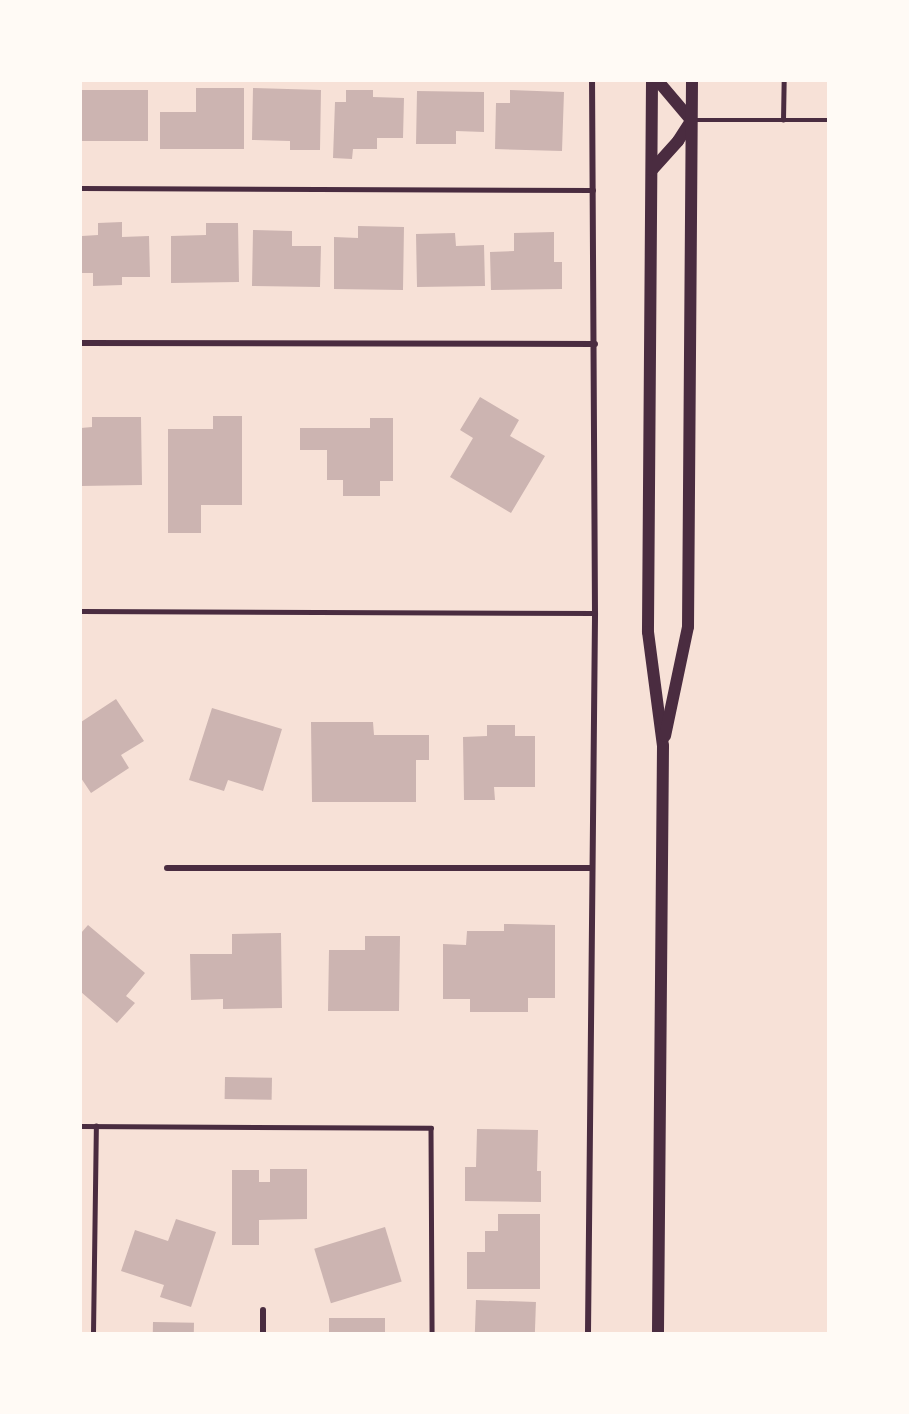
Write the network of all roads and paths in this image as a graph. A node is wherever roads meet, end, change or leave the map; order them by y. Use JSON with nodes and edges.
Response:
{"nodes":[{"id":1,"x":592,"y":81,"type":"edge"},
{"id":2,"x":652,"y":81,"type":"edge"},
{"id":3,"x":658,"y":81,"type":"edge"},
{"id":4,"x":692,"y":81,"type":"edge"},
{"id":5,"x":784,"y":81,"type":"edge"},
{"id":6,"x":691,"y":120,"type":"junction"},
{"id":7,"x":783,"y":120,"type":"junction"},
{"id":8,"x":828,"y":120,"type":"edge"},
{"id":9,"x":652,"y":170,"type":"junction"},
{"id":10,"x":81,"y":188,"type":"edge"},
{"id":11,"x":594,"y":190,"type":"junction"},
{"id":12,"x":81,"y":343,"type":"edge"},
{"id":13,"x":595,"y":344,"type":"junction"},
{"id":14,"x":81,"y":611,"type":"edge"},
{"id":15,"x":595,"y":614,"type":"junction"},
{"id":16,"x":663,"y":746,"type":"junction"},
{"id":17,"x":167,"y":868,"type":"dead end"},
{"id":18,"x":592,"y":868,"type":"junction"},
{"id":19,"x":81,"y":1126,"type":"edge"},
{"id":20,"x":96,"y":1126,"type":"junction"},
{"id":21,"x":263,"y":1310,"type":"dead end"},
{"id":22,"x":93,"y":1333,"type":"edge"},
{"id":23,"x":263,"y":1333,"type":"edge"},
{"id":24,"x":432,"y":1333,"type":"edge"},
{"id":25,"x":588,"y":1333,"type":"edge"},
{"id":26,"x":658,"y":1333,"type":"edge"}],
"edges":[{"from":1,"to":11,"type":"street"},
{"from":2,"to":9,"type":"main road"},
{"from":3,"to":6,"type":"main road"},
{"from":4,"to":6,"type":"main road"},
{"from":5,"to":7,"type":"lane"},
{"from":6,"to":7,"type":"lane"},
{"from":6,"to":9,"type":"main road"},
{"from":6,"to":16,"type":"main road"},
{"from":7,"to":8,"type":"lane"},
{"from":9,"to":16,"type":"main road"},
{"from":10,"to":11,"type":"lane"},
{"from":11,"to":13,"type":"street"},
{"from":12,"to":13,"type":"street"},
{"from":13,"to":15,"type":"street"},
{"from":14,"to":15,"type":"lane"},
{"from":15,"to":18,"type":"street"},
{"from":16,"to":26,"type":"main road"},
{"from":17,"to":18,"type":"street"},
{"from":18,"to":25,"type":"street"},
{"from":19,"to":20,"type":"lane"},
{"from":20,"to":22,"type":"lane"},
{"from":20,"to":24,"type":"lane"},
{"from":21,"to":23,"type":"street"}]}
